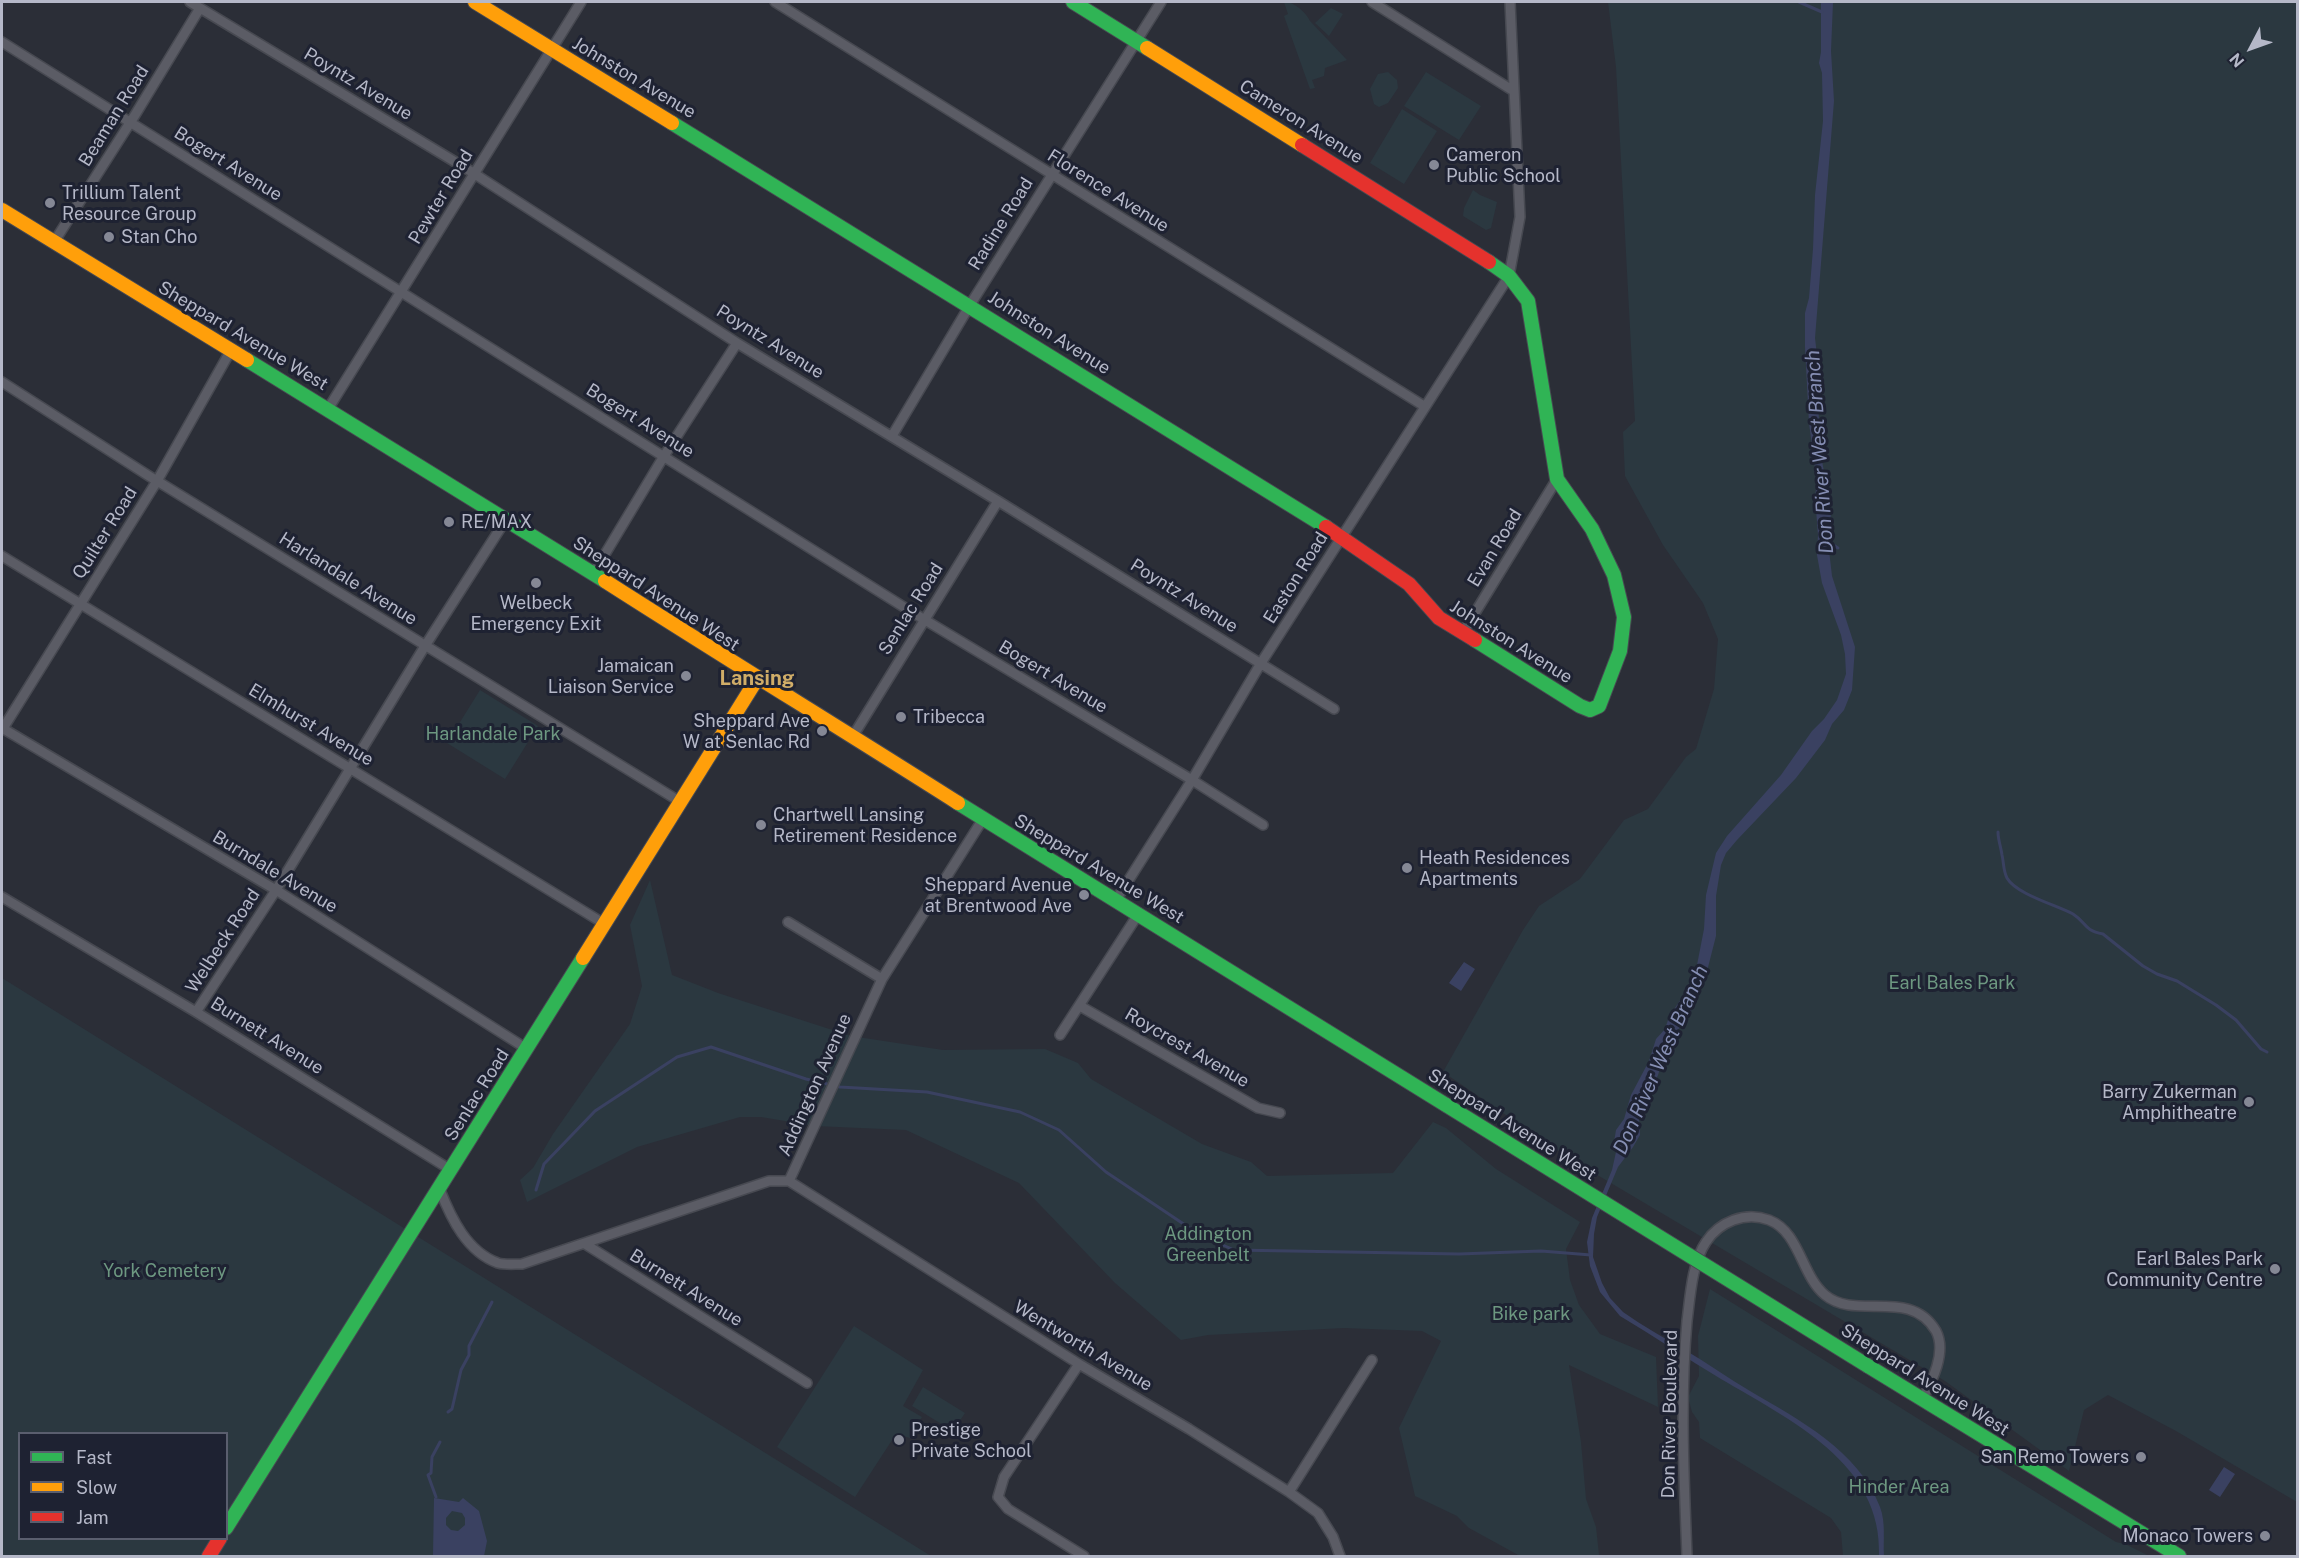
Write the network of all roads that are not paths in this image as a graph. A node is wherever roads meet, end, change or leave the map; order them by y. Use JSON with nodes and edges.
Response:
{"nodes":[{"id":1,"x":190,"y":2,"type":"edge"},
{"id":2,"x":475,"y":2,"type":"edge"},
{"id":3,"x":580,"y":2,"type":"edge"},
{"id":4,"x":775,"y":2,"type":"edge"},
{"id":5,"x":1073,"y":2,"type":"edge"},
{"id":6,"x":1161,"y":2,"type":"edge"},
{"id":7,"x":1372,"y":2,"type":"edge"},
{"id":8,"x":1510,"y":2,"type":"edge"},
{"id":9,"x":200,"y":8,"type":"junction"},
{"id":10,"x":1137,"y":41,"type":"junction"},
{"id":11,"x":2,"y":42,"type":"edge"},
{"id":12,"x":551,"y":49,"type":"junction"},
{"id":13,"x":1512,"y":90,"type":"junction"},
{"id":14,"x":130,"y":122,"type":"junction"},
{"id":15,"x":474,"y":174,"type":"junction"},
{"id":16,"x":1051,"y":175,"type":"junction"},
{"id":17,"x":2,"y":210,"type":"edge"},
{"id":18,"x":54,"y":242,"type":"junction"},
{"id":19,"x":1509,"y":276,"type":"junction"},
{"id":20,"x":402,"y":292,"type":"junction"},
{"id":21,"x":970,"y":304,"type":"junction"},
{"id":22,"x":737,"y":343,"type":"junction"},
{"id":23,"x":231,"y":350,"type":"junction"},
{"id":24,"x":2,"y":382,"type":"edge"},
{"id":25,"x":1424,"y":406,"type":"junction"},
{"id":26,"x":328,"y":410,"type":"junction"},
{"id":27,"x":892,"y":436,"type":"junction"},
{"id":28,"x":664,"y":456,"type":"junction"},
{"id":29,"x":1557,"y":479,"type":"junction"},
{"id":30,"x":157,"y":481,"type":"junction"},
{"id":31,"x":998,"y":501,"type":"junction"},
{"id":32,"x":506,"y":520,"type":"junction"},
{"id":33,"x":1342,"y":537,"type":"junction"},
{"id":34,"x":2,"y":556,"type":"edge"},
{"id":35,"x":593,"y":574,"type":"junction"},
{"id":36,"x":80,"y":605,"type":"junction"},
{"id":37,"x":926,"y":620,"type":"junction"},
{"id":38,"x":1462,"y":634,"type":"junction"},
{"id":39,"x":425,"y":646,"type":"junction"},
{"id":40,"x":1262,"y":663,"type":"junction"},
{"id":41,"x":757,"y":679,"type":"junction"},
{"id":42,"x":1334,"y":708,"type":"dead end"},
{"id":43,"x":2,"y":729,"type":"edge"},
{"id":44,"x":853,"y":736,"type":"junction"},
{"id":45,"x":352,"y":769,"type":"junction"},
{"id":46,"x":1192,"y":780,"type":"junction"},
{"id":47,"x":679,"y":801,"type":"junction"},
{"id":48,"x":983,"y":819,"type":"junction"},
{"id":49,"x":1263,"y":825,"type":"dead end"},
{"id":50,"x":276,"y":890,"type":"junction"},
{"id":51,"x":2,"y":897,"type":"edge"},
{"id":52,"x":1116,"y":900,"type":"junction"},
{"id":53,"x":1139,"y":914,"type":"junction"},
{"id":54,"x":788,"y":922,"type":"dead end"},
{"id":55,"x":603,"y":923,"type":"junction"},
{"id":56,"x":882,"y":979,"type":"junction"},
{"id":57,"x":1080,"y":1006,"type":"junction"},
{"id":58,"x":196,"y":1012,"type":"junction"},
{"id":59,"x":1060,"y":1035,"type":"dead end"},
{"id":60,"x":527,"y":1049,"type":"junction"},
{"id":61,"x":1280,"y":1113,"type":"dead end"},
{"id":62,"x":451,"y":1170,"type":"junction"},
{"id":63,"x":789,"y":1181,"type":"junction"},
{"id":64,"x":440,"y":1190,"type":"junction"},
{"id":65,"x":585,"y":1244,"type":"junction"},
{"id":66,"x":1372,"y":1360,"type":"dead end"},
{"id":67,"x":1079,"y":1364,"type":"junction"},
{"id":68,"x":807,"y":1383,"type":"dead end"},
{"id":69,"x":1922,"y":1400,"type":"junction"},
{"id":70,"x":1290,"y":1492,"type":"junction"},
{"id":71,"x":228,"y":1525,"type":"edge"},
{"id":72,"x":219,"y":1540,"type":"edge"},
{"id":73,"x":209,"y":1557,"type":"edge"},
{"id":74,"x":1084,"y":1557,"type":"edge"},
{"id":75,"x":1340,"y":1557,"type":"edge"},
{"id":76,"x":1687,"y":1557,"type":"edge"},
{"id":77,"x":2179,"y":1557,"type":"edge"}],
"edges":[{"from":1,"to":9,"type":"street","name":"Poyntz Avenue"},
{"from":2,"to":12,"type":"street","name":"Johnston Avenue"},
{"from":3,"to":12,"type":"street","name":"Pewter Road"},
{"from":4,"to":16,"type":"street","name":"Florence Avenue"},
{"from":5,"to":10,"type":"street","name":"Cameron Avenue"},
{"from":6,"to":10,"type":"street","name":"Radine Road"},
{"from":7,"to":13,"type":"street"},
{"from":8,"to":13,"type":"street"},
{"from":9,"to":14,"type":"street","name":"Beaman Road"},
{"from":9,"to":15,"type":"street","name":"Poyntz Avenue"},
{"from":10,"to":16,"type":"street","name":"Radine Road"},
{"from":10,"to":19,"type":"street","name":"Cameron Avenue"},
{"from":11,"to":14,"type":"street","name":"Bogert Avenue"},
{"from":12,"to":15,"type":"street","name":"Pewter Road"},
{"from":12,"to":21,"type":"street","name":"Johnston Avenue"},
{"from":13,"to":19,"type":"street"},
{"from":14,"to":18,"type":"street","name":"Beaman Road"},
{"from":14,"to":20,"type":"street","name":"Bogert Avenue"},
{"from":15,"to":20,"type":"street","name":"Pewter Road"},
{"from":15,"to":22,"type":"street","name":"Poyntz Avenue"},
{"from":16,"to":21,"type":"street","name":"Radine Road"},
{"from":16,"to":25,"type":"street","name":"Florence Avenue"},
{"from":17,"to":18,"type":"street","name":"Sheppard Avenue West"},
{"from":18,"to":23,"type":"street","name":"Sheppard Avenue West"},
{"from":19,"to":25,"type":"street","name":"Easton Road"},
{"from":19,"to":29,"type":"street","name":"Cameron Avenue"},
{"from":20,"to":26,"type":"street","name":"Pewter Road"},
{"from":20,"to":28,"type":"street","name":"Bogert Avenue"},
{"from":21,"to":27,"type":"street","name":"Radine Road"},
{"from":21,"to":33,"type":"street","name":"Johnston Avenue"},
{"from":22,"to":27,"type":"street","name":"Poyntz Avenue"},
{"from":22,"to":28,"type":"street"},
{"from":23,"to":26,"type":"street","name":"Sheppard Avenue West"},
{"from":23,"to":30,"type":"street","name":"Quilter Road"},
{"from":24,"to":30,"type":"street","name":"Harlandale Avenue"},
{"from":25,"to":33,"type":"street","name":"Easton Road"},
{"from":26,"to":32,"type":"street","name":"Sheppard Avenue West"},
{"from":27,"to":31,"type":"street","name":"Poyntz Avenue"},
{"from":28,"to":35,"type":"street"},
{"from":28,"to":37,"type":"street","name":"Bogert Avenue"},
{"from":29,"to":38,"type":"street","name":"Evan Road"},
{"from":29,"to":38,"type":"street","name":"Johnston Avenue"},
{"from":30,"to":36,"type":"street","name":"Quilter Road"},
{"from":30,"to":39,"type":"street","name":"Harlandale Avenue"},
{"from":31,"to":37,"type":"street","name":"Senlac Road"},
{"from":31,"to":40,"type":"street","name":"Poyntz Avenue"},
{"from":32,"to":35,"type":"street","name":"Sheppard Avenue West"},
{"from":32,"to":39,"type":"street","name":"Welbeck Road"},
{"from":33,"to":38,"type":"street","name":"Johnston Avenue"},
{"from":33,"to":40,"type":"street","name":"Easton Road"},
{"from":34,"to":36,"type":"street","name":"Elmhurst Avenue"},
{"from":35,"to":41,"type":"street","name":"Sheppard Avenue West"},
{"from":36,"to":43,"type":"street","name":"Quilter Road"},
{"from":36,"to":45,"type":"street","name":"Elmhurst Avenue"},
{"from":37,"to":44,"type":"street","name":"Senlac Road"},
{"from":37,"to":46,"type":"street","name":"Bogert Avenue"},
{"from":39,"to":45,"type":"street","name":"Welbeck Road"},
{"from":39,"to":47,"type":"street","name":"Harlandale Avenue"},
{"from":40,"to":42,"type":"street","name":"Poyntz Avenue"},
{"from":40,"to":46,"type":"street","name":"Easton Road"},
{"from":41,"to":44,"type":"street","name":"Sheppard Avenue West"},
{"from":41,"to":47,"type":"street","name":"Senlac Road"},
{"from":43,"to":50,"type":"street","name":"Burndale Avenue"},
{"from":44,"to":48,"type":"street","name":"Sheppard Avenue West"},
{"from":45,"to":50,"type":"street","name":"Welbeck Road"},
{"from":45,"to":55,"type":"street","name":"Elmhurst Avenue"},
{"from":46,"to":49,"type":"street","name":"Bogert Avenue"},
{"from":46,"to":52,"type":"street","name":"Easton Road"},
{"from":47,"to":55,"type":"street","name":"Senlac Road"},
{"from":48,"to":52,"type":"street","name":"Sheppard Avenue West"},
{"from":48,"to":56,"type":"street","name":"Addington Avenue"},
{"from":50,"to":58,"type":"street","name":"Welbeck Road"},
{"from":50,"to":60,"type":"street","name":"Burndale Avenue"},
{"from":51,"to":58,"type":"street","name":"Burnett Avenue"},
{"from":52,"to":53,"type":"street","name":"Sheppard Avenue West"},
{"from":53,"to":57,"type":"street"},
{"from":53,"to":69,"type":"street","name":"Sheppard Avenue West","bridge":true},
{"from":54,"to":56,"type":"street"},
{"from":55,"to":60,"type":"street","name":"Senlac Road"},
{"from":56,"to":63,"type":"street","name":"Addington Avenue"},
{"from":57,"to":59,"type":"street"},
{"from":57,"to":61,"type":"street","name":"Roycrest Avenue"},
{"from":58,"to":62,"type":"street","name":"Burnett Avenue"},
{"from":60,"to":62,"type":"street","name":"Senlac Road"},
{"from":62,"to":64,"type":"street","name":"Senlac Road"},
{"from":63,"to":65,"type":"street","name":"Addington Avenue"},
{"from":63,"to":67,"type":"street","name":"Wentworth Avenue"},
{"from":64,"to":65,"type":"street"},
{"from":64,"to":71,"type":"street","name":"Senlac Road"},
{"from":65,"to":68,"type":"street","name":"Burnett Avenue"},
{"from":66,"to":70,"type":"street"},
{"from":67,"to":70,"type":"street","name":"Wentworth Avenue"},
{"from":67,"to":74,"type":"street"},
{"from":69,"to":76,"type":"street","name":"Don River Boulevard"},
{"from":69,"to":77,"type":"street","name":"Sheppard Avenue West"},
{"from":70,"to":75,"type":"street","name":"Wentworth Avenue"},
{"from":72,"to":73,"type":"street"}]}
